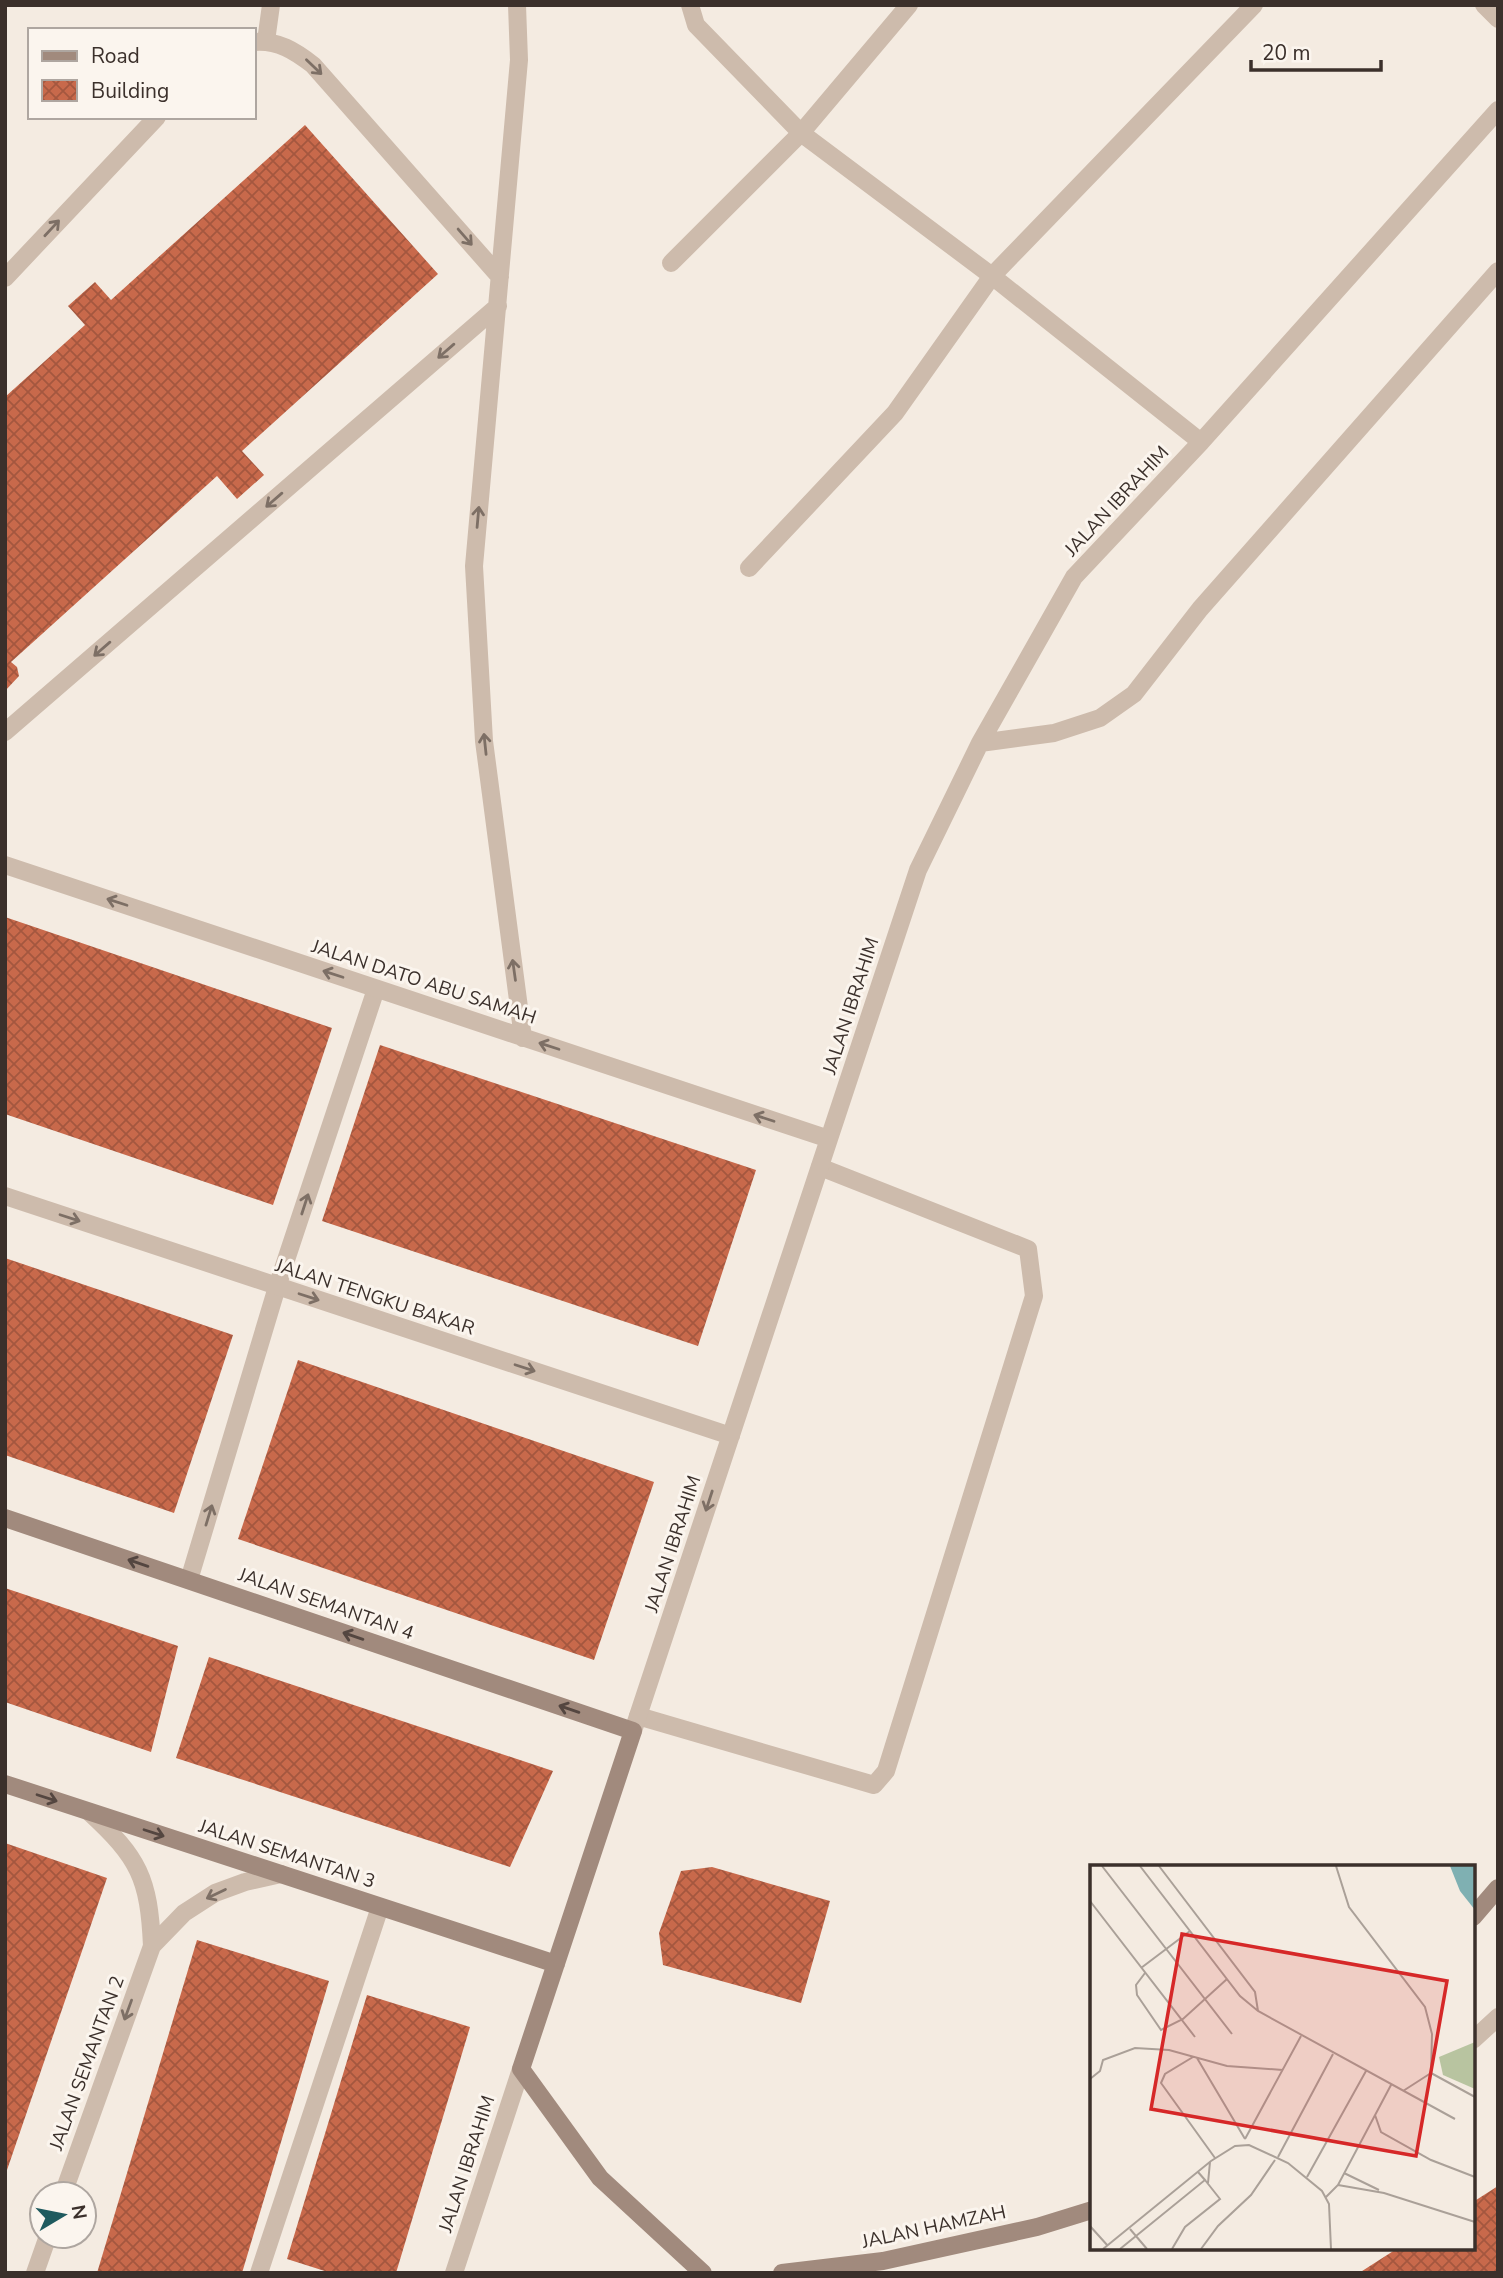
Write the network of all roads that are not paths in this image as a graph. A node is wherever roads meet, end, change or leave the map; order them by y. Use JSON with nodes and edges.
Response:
{"nodes":[{"id":1,"x":271,"y":5,"type":"edge"},
{"id":2,"x":517,"y":5,"type":"edge"},
{"id":3,"x":690,"y":5,"type":"edge"},
{"id":4,"x":909,"y":5,"type":"edge"},
{"id":5,"x":1254,"y":5,"type":"edge"},
{"id":6,"x":1484,"y":5,"type":"edge"},
{"id":7,"x":1498,"y":19,"type":"edge"},
{"id":8,"x":260,"y":42,"type":"edge"},
{"id":9,"x":1498,"y":110,"type":"edge"},
{"id":10,"x":155,"y":119,"type":"edge"},
{"id":11,"x":801,"y":132,"type":"junction"},
{"id":12,"x":671,"y":263,"type":"dead end"},
{"id":13,"x":1498,"y":271,"type":"edge"},
{"id":14,"x":992,"y":276,"type":"junction"},
{"id":15,"x":500,"y":277,"type":"junction"},
{"id":16,"x":5,"y":278,"type":"edge"},
{"id":17,"x":498,"y":306,"type":"junction"},
{"id":18,"x":1201,"y":442,"type":"junction"},
{"id":19,"x":749,"y":568,"type":"dead end"},
{"id":20,"x":5,"y":732,"type":"edge"},
{"id":21,"x":980,"y":743,"type":"junction"},
{"id":22,"x":5,"y":865,"type":"edge"},
{"id":23,"x":376,"y":989,"type":"junction"},
{"id":24,"x":523,"y":1038,"type":"junction"},
{"id":25,"x":829,"y":1139,"type":"junction"},
{"id":26,"x":820,"y":1167,"type":"junction"},
{"id":27,"x":5,"y":1196,"type":"edge"},
{"id":28,"x":277,"y":1287,"type":"junction"},
{"id":29,"x":731,"y":1436,"type":"junction"},
{"id":30,"x":5,"y":1518,"type":"edge"},
{"id":31,"x":190,"y":1580,"type":"junction"},
{"id":32,"x":636,"y":1723,"type":"junction"},
{"id":33,"x":5,"y":1784,"type":"edge"},
{"id":34,"x":89,"y":1812,"type":"junction"},
{"id":35,"x":281,"y":1874,"type":"junction"},
{"id":36,"x":1498,"y":1888,"type":"edge"},
{"id":37,"x":380,"y":1907,"type":"junction"},
{"id":38,"x":1475,"y":1915,"type":"edge"},
{"id":39,"x":152,"y":1946,"type":"junction"},
{"id":40,"x":556,"y":1964,"type":"junction"},
{"id":41,"x":1498,"y":2017,"type":"edge"},
{"id":42,"x":1475,"y":2038,"type":"edge"},
{"id":43,"x":521,"y":2069,"type":"junction"},
{"id":44,"x":68,"y":2180,"type":"edge"},
{"id":45,"x":1090,"y":2211,"type":"edge"},
{"id":46,"x":43,"y":2250,"type":"edge"},
{"id":47,"x":35,"y":2273,"type":"edge"},
{"id":48,"x":259,"y":2273,"type":"edge"},
{"id":49,"x":454,"y":2273,"type":"edge"},
{"id":50,"x":703,"y":2273,"type":"edge"},
{"id":51,"x":782,"y":2273,"type":"edge"}],
"edges":[{"from":1,"to":8,"type":"street"},
{"from":2,"to":15,"type":"street"},
{"from":3,"to":11,"type":"street"},
{"from":4,"to":11,"type":"street"},
{"from":5,"to":14,"type":"street"},
{"from":6,"to":7,"type":"street"},
{"from":8,"to":15,"type":"street","one_way":true},
{"from":9,"to":18,"type":"street","name":"JALAN IBRAHIM"},
{"from":16,"to":10,"type":"street","one_way":true},
{"from":11,"to":12,"type":"street"},
{"from":11,"to":14,"type":"street"},
{"from":13,"to":21,"type":"street"},
{"from":14,"to":18,"type":"street"},
{"from":14,"to":19,"type":"street"},
{"from":15,"to":17,"type":"street"},
{"from":17,"to":20,"type":"street","one_way":true},
{"from":24,"to":17,"type":"street","one_way":true},
{"from":18,"to":21,"type":"street","name":"JALAN IBRAHIM"},
{"from":21,"to":25,"type":"street","name":"JALAN IBRAHIM"},
{"from":23,"to":22,"type":"street","name":"JALAN DATO ABU SAMAH","one_way":true},
{"from":23,"to":24,"type":"street","name":"JALAN DATO ABU SAMAH"},
{"from":28,"to":23,"type":"street","one_way":true},
{"from":25,"to":24,"type":"street","name":"JALAN DATO ABU SAMAH","one_way":true},
{"from":25,"to":26,"type":"street","name":"JALAN IBRAHIM"},
{"from":26,"to":29,"type":"street","name":"JALAN IBRAHIM"},
{"from":26,"to":32,"type":"street"},
{"from":27,"to":28,"type":"street","name":"JALAN TENGKU BAKAR","one_way":true},
{"from":28,"to":29,"type":"street","name":"JALAN TENGKU BAKAR","one_way":true},
{"from":31,"to":28,"type":"street","one_way":true},
{"from":29,"to":32,"type":"street","name":"JALAN IBRAHIM","one_way":true},
{"from":31,"to":30,"type":"street","name":"JALAN SEMANTAN 4","one_way":true},
{"from":32,"to":31,"type":"street","name":"JALAN SEMANTAN 4","one_way":true},
{"from":32,"to":40,"type":"street","name":"JALAN IBRAHIM"},
{"from":33,"to":34,"type":"street","name":"JALAN SEMANTAN 3","one_way":true},
{"from":34,"to":35,"type":"street","name":"JALAN SEMANTAN 3","one_way":true},
{"from":34,"to":39,"type":"street","name":"JALAN SEMANTAN 2"},
{"from":35,"to":37,"type":"street","name":"JALAN SEMANTAN 3"},
{"from":35,"to":39,"type":"street","name":"JALAN SEMANTAN 2","one_way":true},
{"from":36,"to":38,"type":"street"},
{"from":37,"to":40,"type":"street","name":"JALAN SEMANTAN 3"},
{"from":37,"to":48,"type":"street"},
{"from":39,"to":44,"type":"street","name":"JALAN SEMANTAN 2","one_way":true},
{"from":40,"to":43,"type":"street","name":"JALAN IBRAHIM"},
{"from":41,"to":42,"type":"street"},
{"from":43,"to":49,"type":"street","name":"JALAN IBRAHIM"},
{"from":43,"to":50,"type":"street"},
{"from":45,"to":51,"type":"street","name":"JALAN HAMZAH"},
{"from":46,"to":47,"type":"street"}]}
